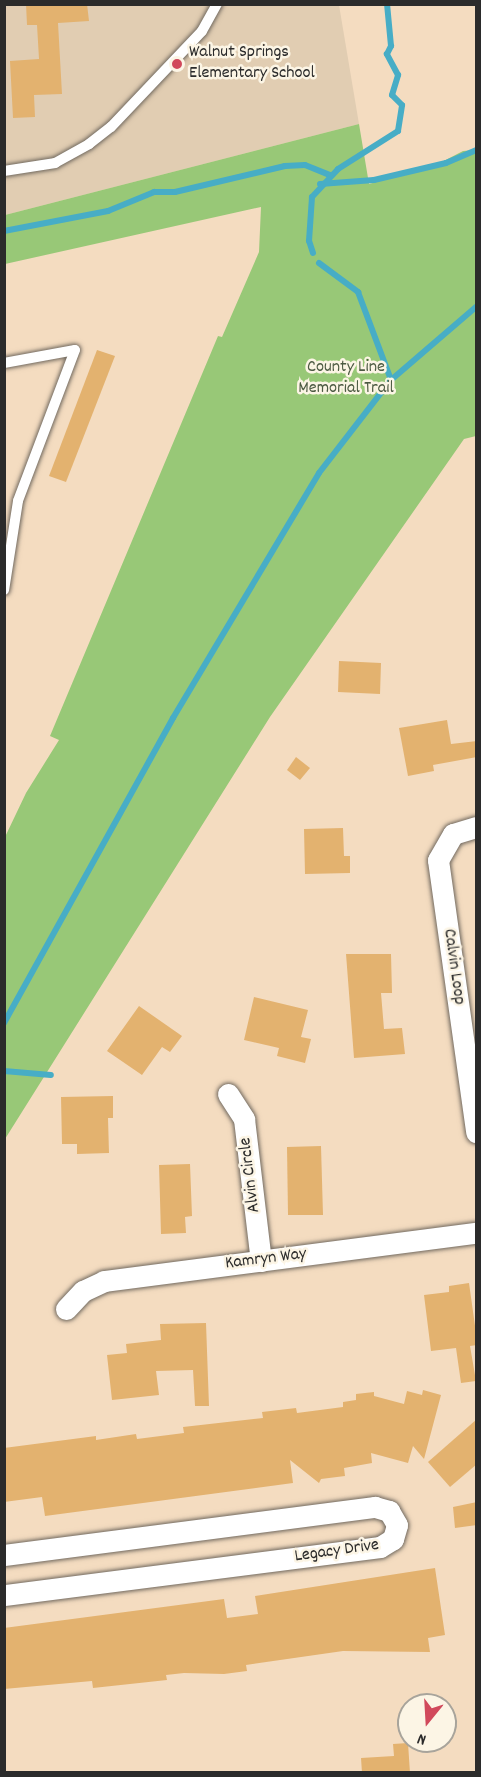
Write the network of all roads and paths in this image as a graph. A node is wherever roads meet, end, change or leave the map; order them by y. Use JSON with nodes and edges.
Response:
{"nodes":[{"id":1,"x":217,"y":4,"type":"edge"},
{"id":2,"x":4,"y":171,"type":"edge"},
{"id":3,"x":4,"y":363,"type":"edge"},
{"id":4,"x":4,"y":590,"type":"edge"},
{"id":5,"x":477,"y":827,"type":"edge"},
{"id":6,"x":228,"y":1094,"type":"dead end"},
{"id":7,"x":477,"y":1132,"type":"edge"},
{"id":8,"x":477,"y":1233,"type":"edge"},
{"id":9,"x":261,"y":1261,"type":"junction"},
{"id":10,"x":66,"y":1309,"type":"dead end"},
{"id":11,"x":4,"y":1555,"type":"edge"},
{"id":12,"x":4,"y":1595,"type":"edge"}],
"edges":[{"from":1,"to":2,"type":"lane"},
{"from":3,"to":4,"type":"lane"},
{"from":5,"to":7,"type":"street","name":"Calvin Loop"},
{"from":6,"to":9,"type":"street","name":"Alvin Circle"},
{"from":8,"to":9,"type":"street","name":"Kamryn Way"},
{"from":9,"to":10,"type":"street","name":"Kamryn Way"},
{"from":11,"to":12,"type":"street","name":"Legacy Drive"}]}
